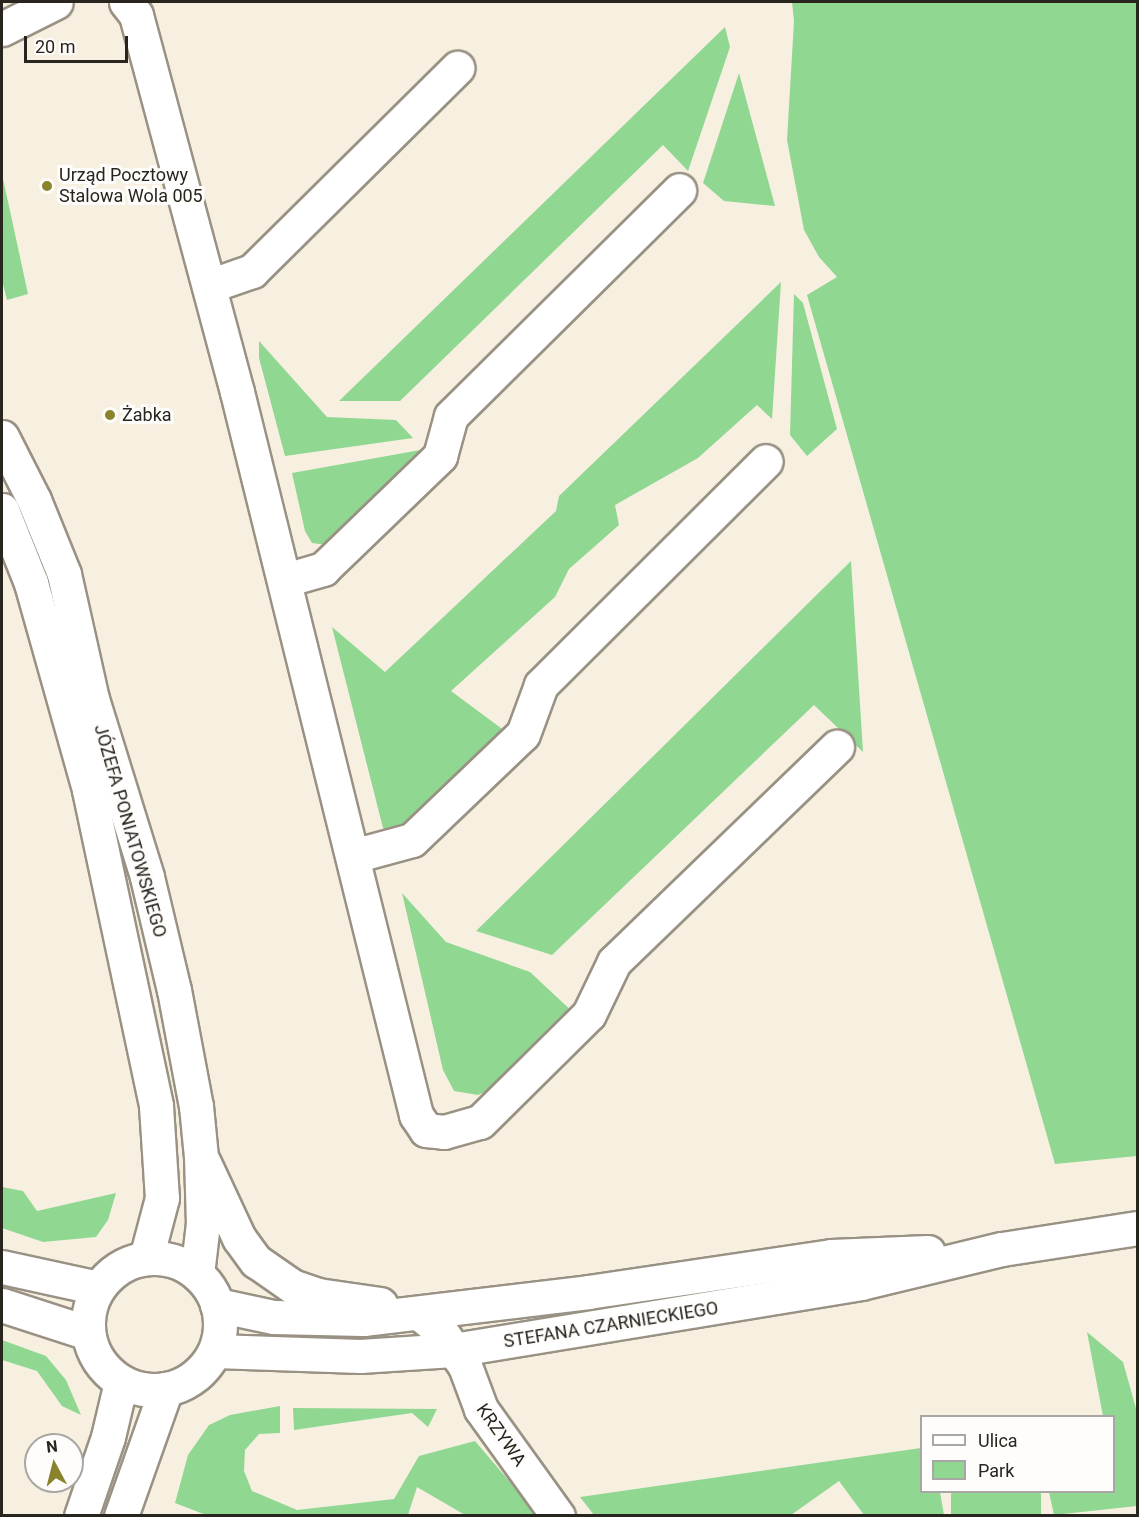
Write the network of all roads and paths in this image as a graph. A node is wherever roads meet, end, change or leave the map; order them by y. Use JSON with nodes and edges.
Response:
{"nodes":[{"id":1,"x":56,"y":2,"type":"edge"},
{"id":2,"x":126,"y":2,"type":"edge"},
{"id":3,"x":2,"y":29,"type":"edge"},
{"id":4,"x":457,"y":68,"type":"dead end"},
{"id":5,"x":679,"y":190,"type":"dead end"},
{"id":6,"x":209,"y":286,"type":"junction"},
{"id":7,"x":2,"y":437,"type":"edge"},
{"id":8,"x":766,"y":461,"type":"dead end"},
{"id":9,"x":2,"y":510,"type":"edge"},
{"id":10,"x":285,"y":580,"type":"junction"},
{"id":11,"x":837,"y":747,"type":"dead end"},
{"id":12,"x":352,"y":856,"type":"junction"},
{"id":13,"x":201,"y":1157,"type":"junction"},
{"id":14,"x":1137,"y":1228,"type":"edge"},
{"id":15,"x":1002,"y":1249,"type":"junction"},
{"id":16,"x":147,"y":1258,"type":"junction"},
{"id":17,"x":2,"y":1267,"type":"edge"},
{"id":18,"x":197,"y":1274,"type":"junction"},
{"id":19,"x":98,"y":1288,"type":"junction"},
{"id":20,"x":2,"y":1305,"type":"edge"},
{"id":21,"x":217,"y":1305,"type":"junction"},
{"id":22,"x":420,"y":1314,"type":"junction"},
{"id":23,"x":88,"y":1333,"type":"junction"},
{"id":24,"x":453,"y":1350,"type":"junction"},
{"id":25,"x":215,"y":1351,"type":"junction"},
{"id":26,"x":121,"y":1382,"type":"junction"},
{"id":27,"x":166,"y":1389,"type":"junction"},
{"id":28,"x":81,"y":1515,"type":"edge"},
{"id":29,"x":121,"y":1515,"type":"edge"},
{"id":30,"x":558,"y":1515,"type":"edge"}],
"edges":[{"from":1,"to":3,"type":"street"},
{"from":2,"to":6,"type":"street"},
{"from":4,"to":6,"type":"street"},
{"from":5,"to":10,"type":"street"},
{"from":6,"to":10,"type":"street"},
{"from":7,"to":13,"type":"street","name":"JÓZEFA PONIATOWSKIEGO"},
{"from":8,"to":12,"type":"street"},
{"from":9,"to":16,"type":"street","name":"JÓZEFA PONIATOWSKIEGO"},
{"from":10,"to":12,"type":"street"},
{"from":11,"to":12,"type":"street"},
{"from":13,"to":18,"type":"street","name":"JÓZEFA PONIATOWSKIEGO"},
{"from":13,"to":22,"type":"street"},
{"from":14,"to":15,"type":"street","name":"STEFANA CZARNIECKIEGO"},
{"from":15,"to":22,"type":"street","name":"STEFANA CZARNIECKIEGO"},
{"from":15,"to":24,"type":"street","name":"STEFANA CZARNIECKIEGO"},
{"from":16,"to":18,"type":"street"},
{"from":16,"to":19,"type":"street"},
{"from":17,"to":19,"type":"street"},
{"from":18,"to":21,"type":"street"},
{"from":19,"to":23,"type":"street"},
{"from":20,"to":23,"type":"street"},
{"from":21,"to":22,"type":"street","name":"STEFANA CZARNIECKIEGO"},
{"from":21,"to":25,"type":"street"},
{"from":22,"to":24,"type":"street","name":"KRZYWA"},
{"from":23,"to":26,"type":"street"},
{"from":24,"to":25,"type":"street","name":"STEFANA CZARNIECKIEGO"},
{"from":24,"to":30,"type":"street","name":"KRZYWA"},
{"from":25,"to":27,"type":"street"},
{"from":26,"to":27,"type":"street"},
{"from":26,"to":28,"type":"street"},
{"from":27,"to":29,"type":"street"}]}
